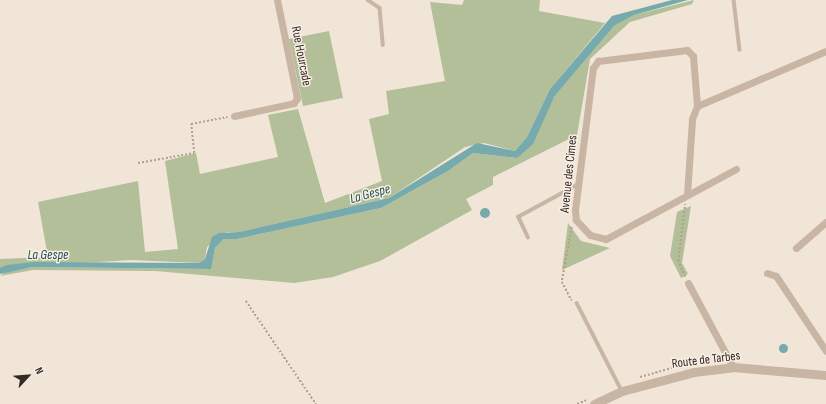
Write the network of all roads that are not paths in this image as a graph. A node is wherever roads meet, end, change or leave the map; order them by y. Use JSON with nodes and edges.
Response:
{"nodes":[{"id":1,"x":277,"y":0,"type":"edge"},
{"id":2,"x":368,"y":0,"type":"edge"},
{"id":3,"x":734,"y":0,"type":"edge"},
{"id":4,"x":383,"y":45,"type":"dead end"},
{"id":5,"x":740,"y":50,"type":"dead end"},
{"id":6,"x":826,"y":51,"type":"edge"},
{"id":7,"x":697,"y":106,"type":"junction"},
{"id":8,"x":234,"y":116,"type":"road end"},
{"id":9,"x":736,"y":169,"type":"dead end"},
{"id":10,"x":578,"y":184,"type":"junction"},
{"id":11,"x":687,"y":195,"type":"junction"},
{"id":12,"x":826,"y":222,"type":"edge"},
{"id":13,"x":528,"y":238,"type":"dead end"},
{"id":14,"x":796,"y":248,"type":"dead end"},
{"id":15,"x":767,"y":272,"type":"dead end"},
{"id":16,"x":688,"y":283,"type":"road end"},
{"id":17,"x":577,"y":303,"type":"road end"},
{"id":18,"x":826,"y":351,"type":"edge"},
{"id":19,"x":733,"y":367,"type":"junction"},
{"id":20,"x":826,"y":375,"type":"edge"},
{"id":21,"x":622,"y":390,"type":"junction"},
{"id":22,"x":594,"y":404,"type":"edge"}],
"edges":[{"from":1,"to":8,"type":"street","name":"Rue Hourcade"},
{"from":2,"to":4,"type":"lane"},
{"from":3,"to":5,"type":"lane"},
{"from":6,"to":7,"type":"street"},
{"from":7,"to":10,"type":"street","name":"Avenue des Cimes"},
{"from":7,"to":11,"type":"street","name":"Avenue des Cimes"},
{"from":9,"to":11,"type":"street"},
{"from":10,"to":11,"type":"street","name":"Avenue des Cimes"},
{"from":10,"to":13,"type":"lane"},
{"from":12,"to":14,"type":"street"},
{"from":15,"to":18,"type":"street"},
{"from":16,"to":19,"type":"street"},
{"from":17,"to":21,"type":"lane"},
{"from":19,"to":20,"type":"street","name":"Route de Tarbes"},
{"from":19,"to":21,"type":"street","name":"Route de Tarbes"},
{"from":21,"to":22,"type":"street","name":"Route de Tarbes"}]}
